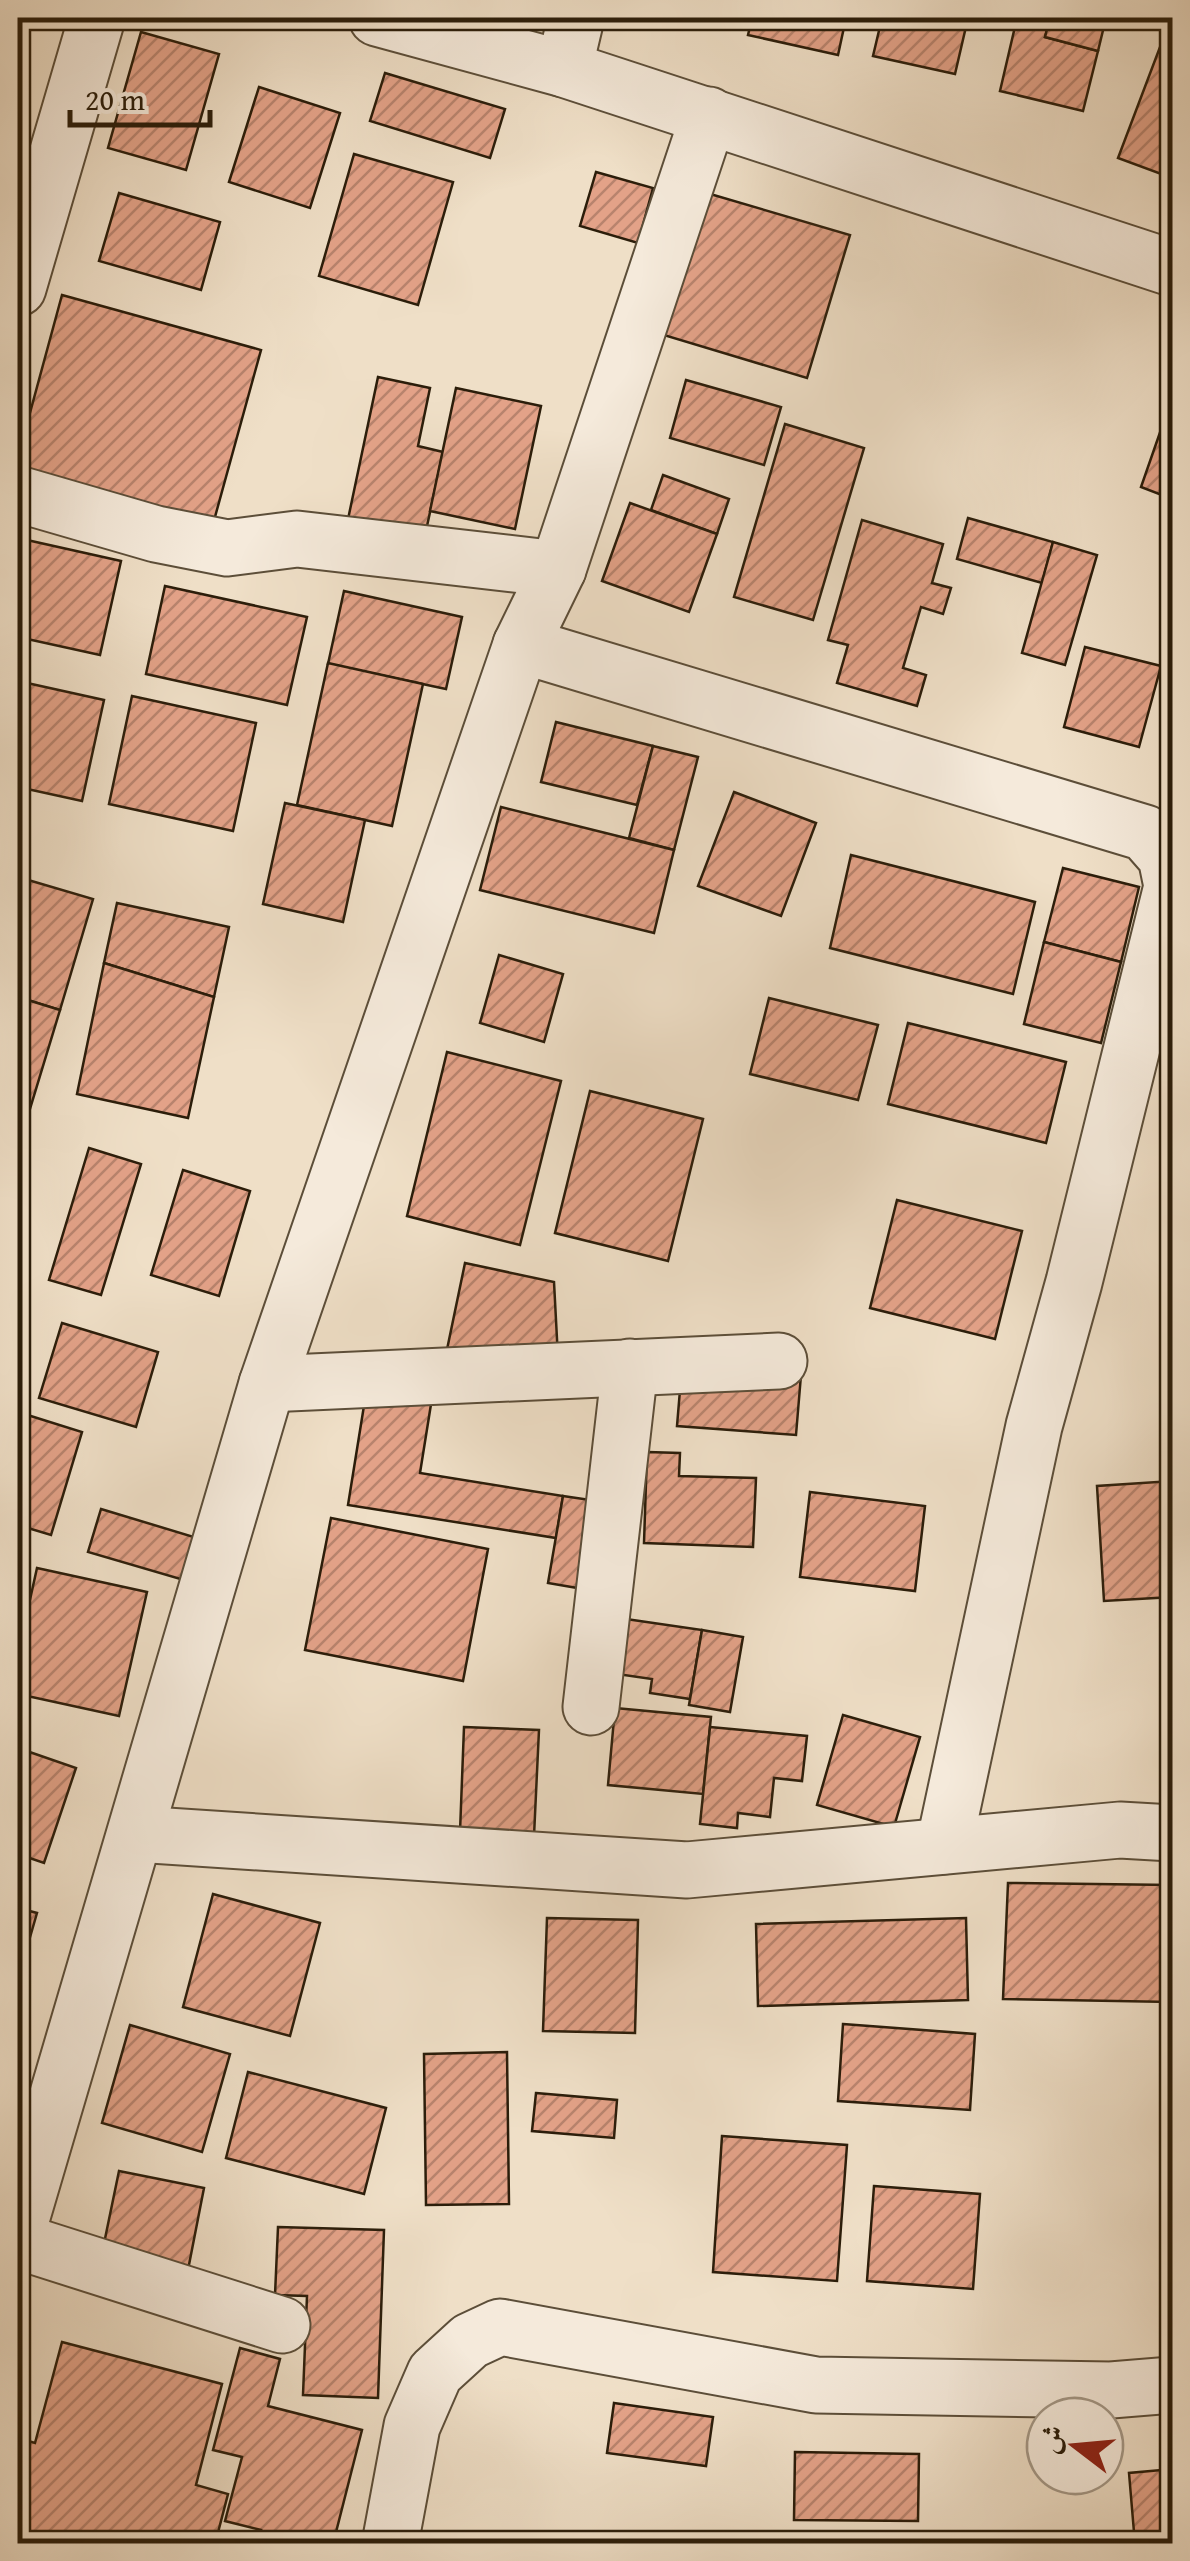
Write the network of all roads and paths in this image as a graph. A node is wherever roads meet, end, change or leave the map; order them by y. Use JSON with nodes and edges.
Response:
{"nodes":[{"id":1,"x":97,"y":18,"type":"edge"},
{"id":2,"x":377,"y":18,"type":"edge"},
{"id":3,"x":570,"y":43,"type":"edge"},
{"id":4,"x":709,"y":115,"type":"junction"},
{"id":5,"x":1172,"y":268,"type":"edge"},
{"id":6,"x":18,"y":288,"type":"edge"},
{"id":7,"x":18,"y":494,"type":"edge"},
{"id":8,"x":558,"y":569,"type":"junction"},
{"id":9,"x":521,"y":646,"type":"junction"},
{"id":10,"x":1169,"y":857,"type":"edge"},
{"id":11,"x":779,"y":1361,"type":"dead end"},
{"id":12,"x":630,"y":1367,"type":"junction"},
{"id":13,"x":267,"y":1384,"type":"junction"},
{"id":14,"x":591,"y":1707,"type":"dead end"},
{"id":15,"x":1172,"y":1832,"type":"edge"},
{"id":16,"x":136,"y":1834,"type":"junction"},
{"id":17,"x":944,"y":1846,"type":"junction"},
{"id":18,"x":18,"y":2230,"type":"edge"},
{"id":19,"x":18,"y":2241,"type":"edge"},
{"id":20,"x":282,"y":2324,"type":"dead end"},
{"id":21,"x":1172,"y":2385,"type":"edge"},
{"id":22,"x":390,"y":2544,"type":"edge"}],
"edges":[{"from":1,"to":6,"type":"street"},
{"from":2,"to":3,"type":"street"},
{"from":3,"to":4,"type":"street"},
{"from":4,"to":5,"type":"street"},
{"from":4,"to":8,"type":"street"},
{"from":7,"to":8,"type":"street"},
{"from":8,"to":9,"type":"street"},
{"from":9,"to":10,"type":"street"},
{"from":9,"to":13,"type":"street"},
{"from":10,"to":17,"type":"street"},
{"from":11,"to":12,"type":"street"},
{"from":12,"to":13,"type":"street"},
{"from":12,"to":14,"type":"street"},
{"from":13,"to":16,"type":"street"},
{"from":15,"to":17,"type":"street"},
{"from":16,"to":17,"type":"street"},
{"from":16,"to":18,"type":"street"},
{"from":19,"to":20,"type":"street"},
{"from":21,"to":22,"type":"street"}]}
